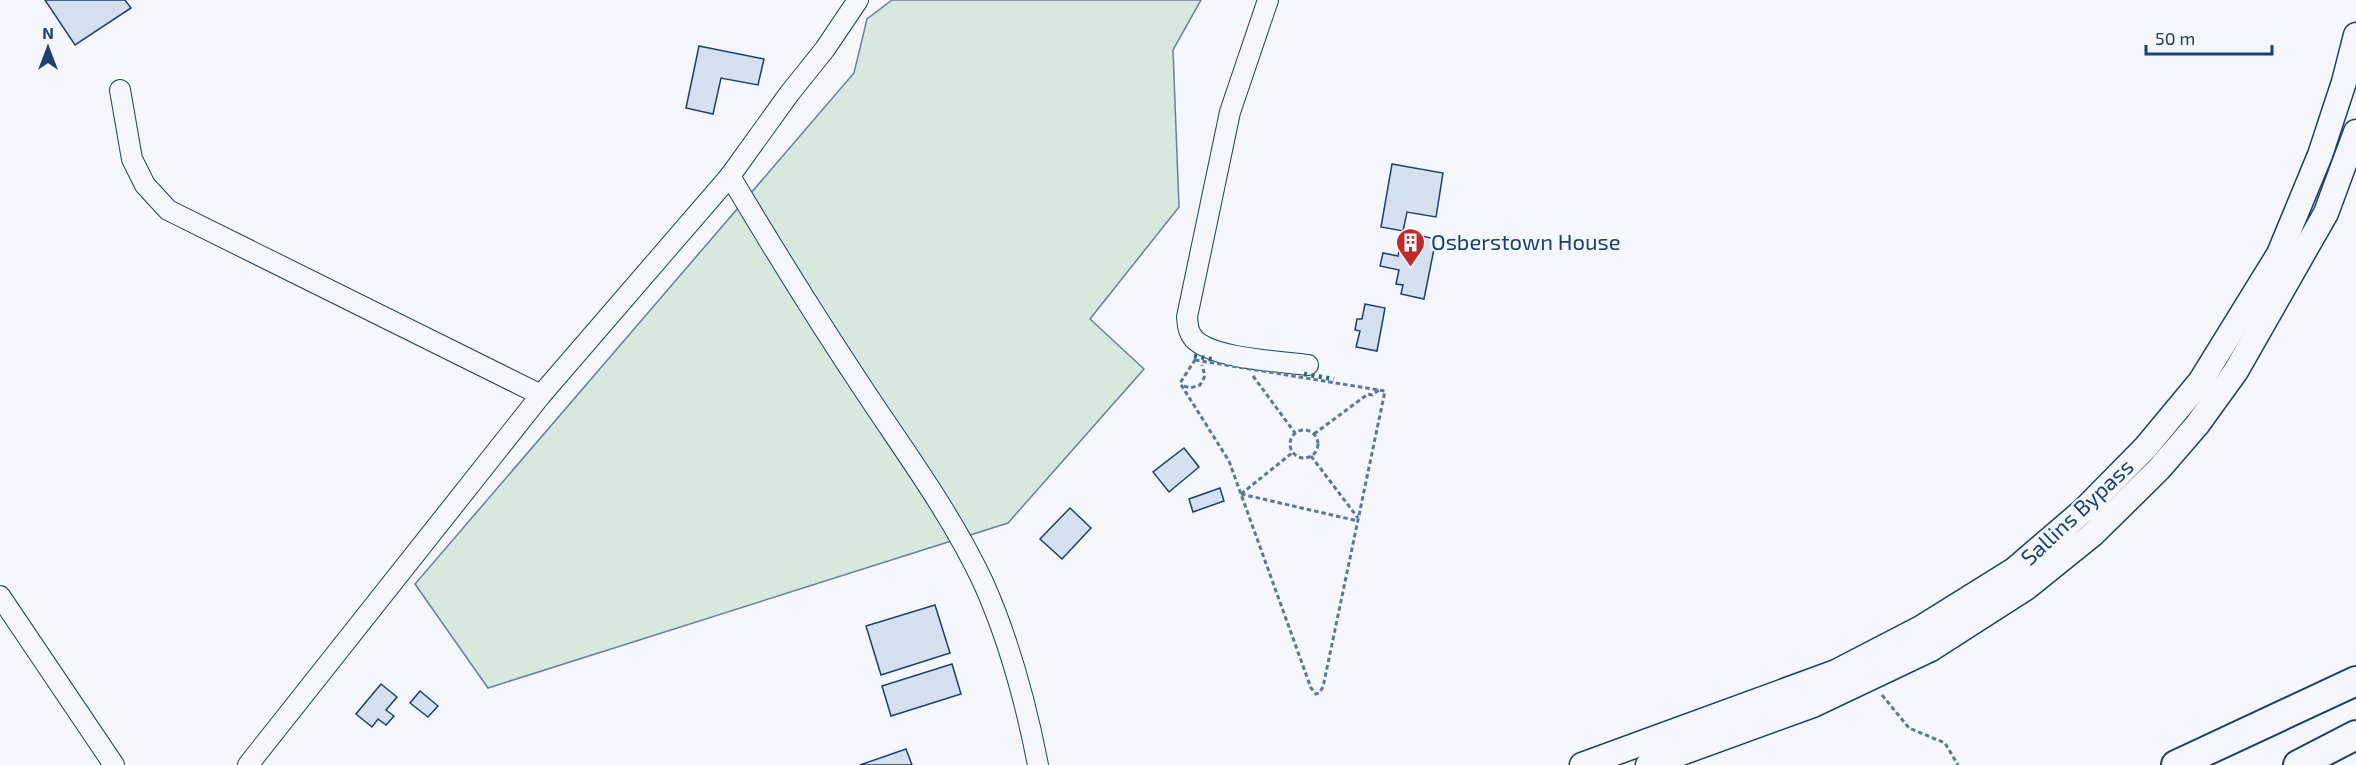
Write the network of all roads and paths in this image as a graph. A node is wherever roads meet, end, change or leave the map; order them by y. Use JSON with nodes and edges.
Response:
{"nodes":[{"id":1,"x":858,"y":0,"type":"edge"},
{"id":2,"x":1268,"y":0,"type":"edge"},
{"id":3,"x":2356,"y":35,"type":"edge"},
{"id":4,"x":120,"y":90,"type":"dead end"},
{"id":5,"x":2356,"y":132,"type":"edge"},
{"id":6,"x":730,"y":176,"type":"junction"},
{"id":7,"x":1195,"y":360,"type":"junction"},
{"id":8,"x":1308,"y":365,"type":"dead end"},
{"id":9,"x":1248,"y":369,"type":"junction"},
{"id":10,"x":1180,"y":383,"type":"junction"},
{"id":11,"x":1379,"y":390,"type":"junction"},
{"id":12,"x":541,"y":395,"type":"junction"},
{"id":13,"x":1295,"y":433,"type":"junction"},
{"id":14,"x":1314,"y":435,"type":"junction"},
{"id":15,"x":1292,"y":453,"type":"junction"},
{"id":16,"x":1311,"y":456,"type":"junction"},
{"id":17,"x":1241,"y":494,"type":"junction"},
{"id":18,"x":1358,"y":519,"type":"junction"},
{"id":19,"x":0,"y":596,"type":"edge"},
{"id":20,"x":1870,"y":680,"type":"junction"},
{"id":21,"x":2356,"y":681,"type":"edge"},
{"id":22,"x":2356,"y":687,"type":"edge"},
{"id":23,"x":2356,"y":735,"type":"edge"},
{"id":24,"x":2356,"y":749,"type":"edge"},
{"id":25,"x":114,"y":765,"type":"edge"},
{"id":26,"x":248,"y":765,"type":"edge"},
{"id":27,"x":1038,"y":765,"type":"edge"},
{"id":28,"x":1581,"y":765,"type":"edge"},
{"id":29,"x":1648,"y":765,"type":"edge"},
{"id":30,"x":1958,"y":765,"type":"edge"},
{"id":31,"x":2176,"y":765,"type":"edge"},
{"id":32,"x":2215,"y":765,"type":"edge"},
{"id":33,"x":2298,"y":765,"type":"edge"},
{"id":34,"x":2328,"y":765,"type":"edge"}],
"edges":[{"from":1,"to":6,"type":"street"},
{"from":2,"to":8,"type":"street"},
{"from":3,"to":28,"type":"main road","name":"Sallins Bypass"},
{"from":4,"to":12,"type":"street"},
{"from":5,"to":20,"type":"main road","name":"Sallins Bypass"},
{"from":6,"to":12,"type":"street"},
{"from":6,"to":27,"type":"street"},
{"from":7,"to":9,"type":"path"},
{"from":7,"to":10,"type":"path"},
{"from":7,"to":10,"type":"path"},
{"from":9,"to":11,"type":"path"},
{"from":9,"to":13,"type":"path"},
{"from":10,"to":17,"type":"path"},
{"from":11,"to":14,"type":"path"},
{"from":11,"to":18,"type":"path"},
{"from":12,"to":26,"type":"street"},
{"from":13,"to":14,"type":"path"},
{"from":13,"to":15,"type":"path"},
{"from":14,"to":16,"type":"path"},
{"from":15,"to":16,"type":"path"},
{"from":15,"to":17,"type":"path"},
{"from":16,"to":18,"type":"path"},
{"from":17,"to":18,"type":"path"},
{"from":17,"to":18,"type":"path"},
{"from":19,"to":25,"type":"street"},
{"from":20,"to":29,"type":"main road","name":"Sallins Bypass"},
{"from":20,"to":30,"type":"path"},
{"from":21,"to":31,"type":"highway"},
{"from":22,"to":32,"type":"highway"},
{"from":23,"to":33,"type":"highway"},
{"from":24,"to":34,"type":"highway"}]}
